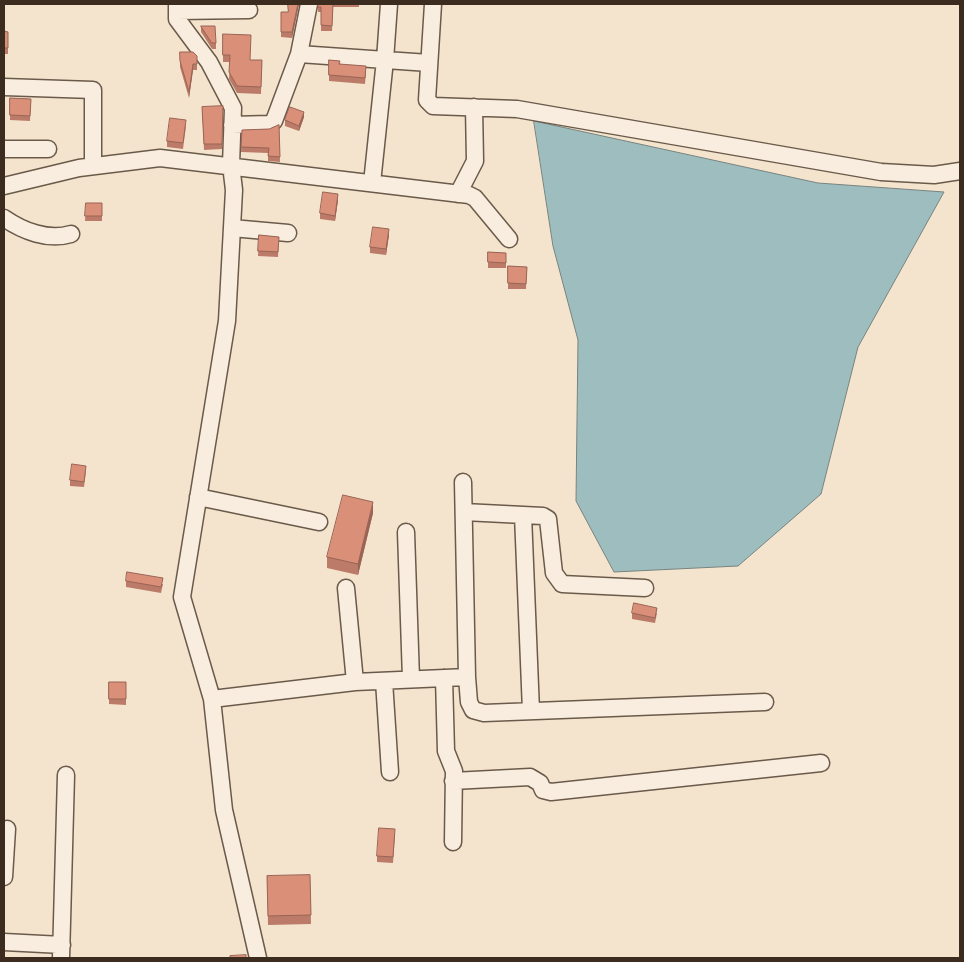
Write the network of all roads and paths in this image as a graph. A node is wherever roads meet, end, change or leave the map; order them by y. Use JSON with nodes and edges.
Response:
{"nodes":[{"id":1,"x":309,"y":4,"type":"edge"},
{"id":2,"x":389,"y":4,"type":"edge"},
{"id":3,"x":433,"y":4,"type":"edge"},
{"id":4,"x":177,"y":7,"type":"edge"},
{"id":5,"x":249,"y":10,"type":"dead end"},
{"id":6,"x":299,"y":54,"type":"junction"},
{"id":7,"x":385,"y":60,"type":"junction"},
{"id":8,"x":428,"y":63,"type":"junction"},
{"id":9,"x":4,"y":87,"type":"edge"},
{"id":10,"x":474,"y":107,"type":"junction"},
{"id":11,"x":232,"y":125,"type":"junction"},
{"id":12,"x":4,"y":149,"type":"edge"},
{"id":13,"x":48,"y":149,"type":"dead end"},
{"id":14,"x":231,"y":165,"type":"junction"},
{"id":15,"x":92,"y":166,"type":"junction"},
{"id":16,"x":960,"y":171,"type":"edge"},
{"id":17,"x":372,"y":183,"type":"junction"},
{"id":18,"x":4,"y":186,"type":"edge"},
{"id":19,"x":458,"y":194,"type":"junction"},
{"id":20,"x":4,"y":218,"type":"edge"},
{"id":21,"x":232,"y":228,"type":"junction"},
{"id":22,"x":288,"y":233,"type":"dead end"},
{"id":23,"x":71,"y":234,"type":"dead end"},
{"id":24,"x":509,"y":239,"type":"dead end"},
{"id":25,"x":463,"y":482,"type":"dead end"},
{"id":26,"x":198,"y":497,"type":"junction"},
{"id":27,"x":464,"y":512,"type":"junction"},
{"id":28,"x":523,"y":515,"type":"junction"},
{"id":29,"x":319,"y":522,"type":"dead end"},
{"id":30,"x":406,"y":532,"type":"dead end"},
{"id":31,"x":346,"y":588,"type":"dead end"},
{"id":32,"x":645,"y":588,"type":"dead end"},
{"id":33,"x":467,"y":677,"type":"junction"},
{"id":34,"x":444,"y":678,"type":"junction"},
{"id":35,"x":411,"y":679,"type":"junction"},
{"id":36,"x":384,"y":681,"type":"junction"},
{"id":37,"x":355,"y":682,"type":"junction"},
{"id":38,"x":212,"y":699,"type":"junction"},
{"id":39,"x":765,"y":702,"type":"dead end"},
{"id":40,"x":531,"y":711,"type":"junction"},
{"id":41,"x":821,"y":763,"type":"dead end"},
{"id":42,"x":390,"y":772,"type":"dead end"},
{"id":43,"x":66,"y":775,"type":"dead end"},
{"id":44,"x":454,"y":781,"type":"junction"},
{"id":45,"x":4,"y":830,"type":"edge"},
{"id":46,"x":453,"y":842,"type":"dead end"},
{"id":47,"x":4,"y":876,"type":"edge"},
{"id":48,"x":4,"y":942,"type":"edge"},
{"id":49,"x":62,"y":951,"type":"edge"},
{"id":50,"x":258,"y":958,"type":"edge"}],
"edges":[{"from":1,"to":6,"type":"street"},
{"from":2,"to":7,"type":"street"},
{"from":3,"to":8,"type":"street"},
{"from":4,"to":5,"type":"street"},
{"from":4,"to":11,"type":"street"},
{"from":6,"to":7,"type":"street"},
{"from":6,"to":11,"type":"street"},
{"from":7,"to":8,"type":"street"},
{"from":7,"to":17,"type":"street"},
{"from":8,"to":10,"type":"street"},
{"from":9,"to":15,"type":"street"},
{"from":10,"to":16,"type":"street"},
{"from":10,"to":19,"type":"street"},
{"from":11,"to":14,"type":"street"},
{"from":12,"to":13,"type":"street"},
{"from":14,"to":15,"type":"street"},
{"from":14,"to":17,"type":"street"},
{"from":14,"to":21,"type":"street"},
{"from":15,"to":18,"type":"street"},
{"from":17,"to":19,"type":"street"},
{"from":19,"to":24,"type":"street"},
{"from":20,"to":23,"type":"street"},
{"from":21,"to":22,"type":"street"},
{"from":21,"to":26,"type":"street"},
{"from":25,"to":27,"type":"street"},
{"from":26,"to":29,"type":"street"},
{"from":26,"to":38,"type":"street"},
{"from":27,"to":28,"type":"street"},
{"from":27,"to":33,"type":"street"},
{"from":28,"to":32,"type":"street"},
{"from":28,"to":40,"type":"street"},
{"from":30,"to":35,"type":"street"},
{"from":31,"to":37,"type":"street"},
{"from":33,"to":34,"type":"street"},
{"from":33,"to":40,"type":"street"},
{"from":34,"to":35,"type":"street"},
{"from":34,"to":44,"type":"street"},
{"from":35,"to":36,"type":"street"},
{"from":36,"to":37,"type":"street"},
{"from":36,"to":42,"type":"street"},
{"from":37,"to":38,"type":"street"},
{"from":38,"to":50,"type":"street"},
{"from":39,"to":40,"type":"street"},
{"from":41,"to":44,"type":"street"},
{"from":43,"to":49,"type":"street"},
{"from":44,"to":46,"type":"street"},
{"from":45,"to":47,"type":"street"},
{"from":48,"to":49,"type":"street"}]}
